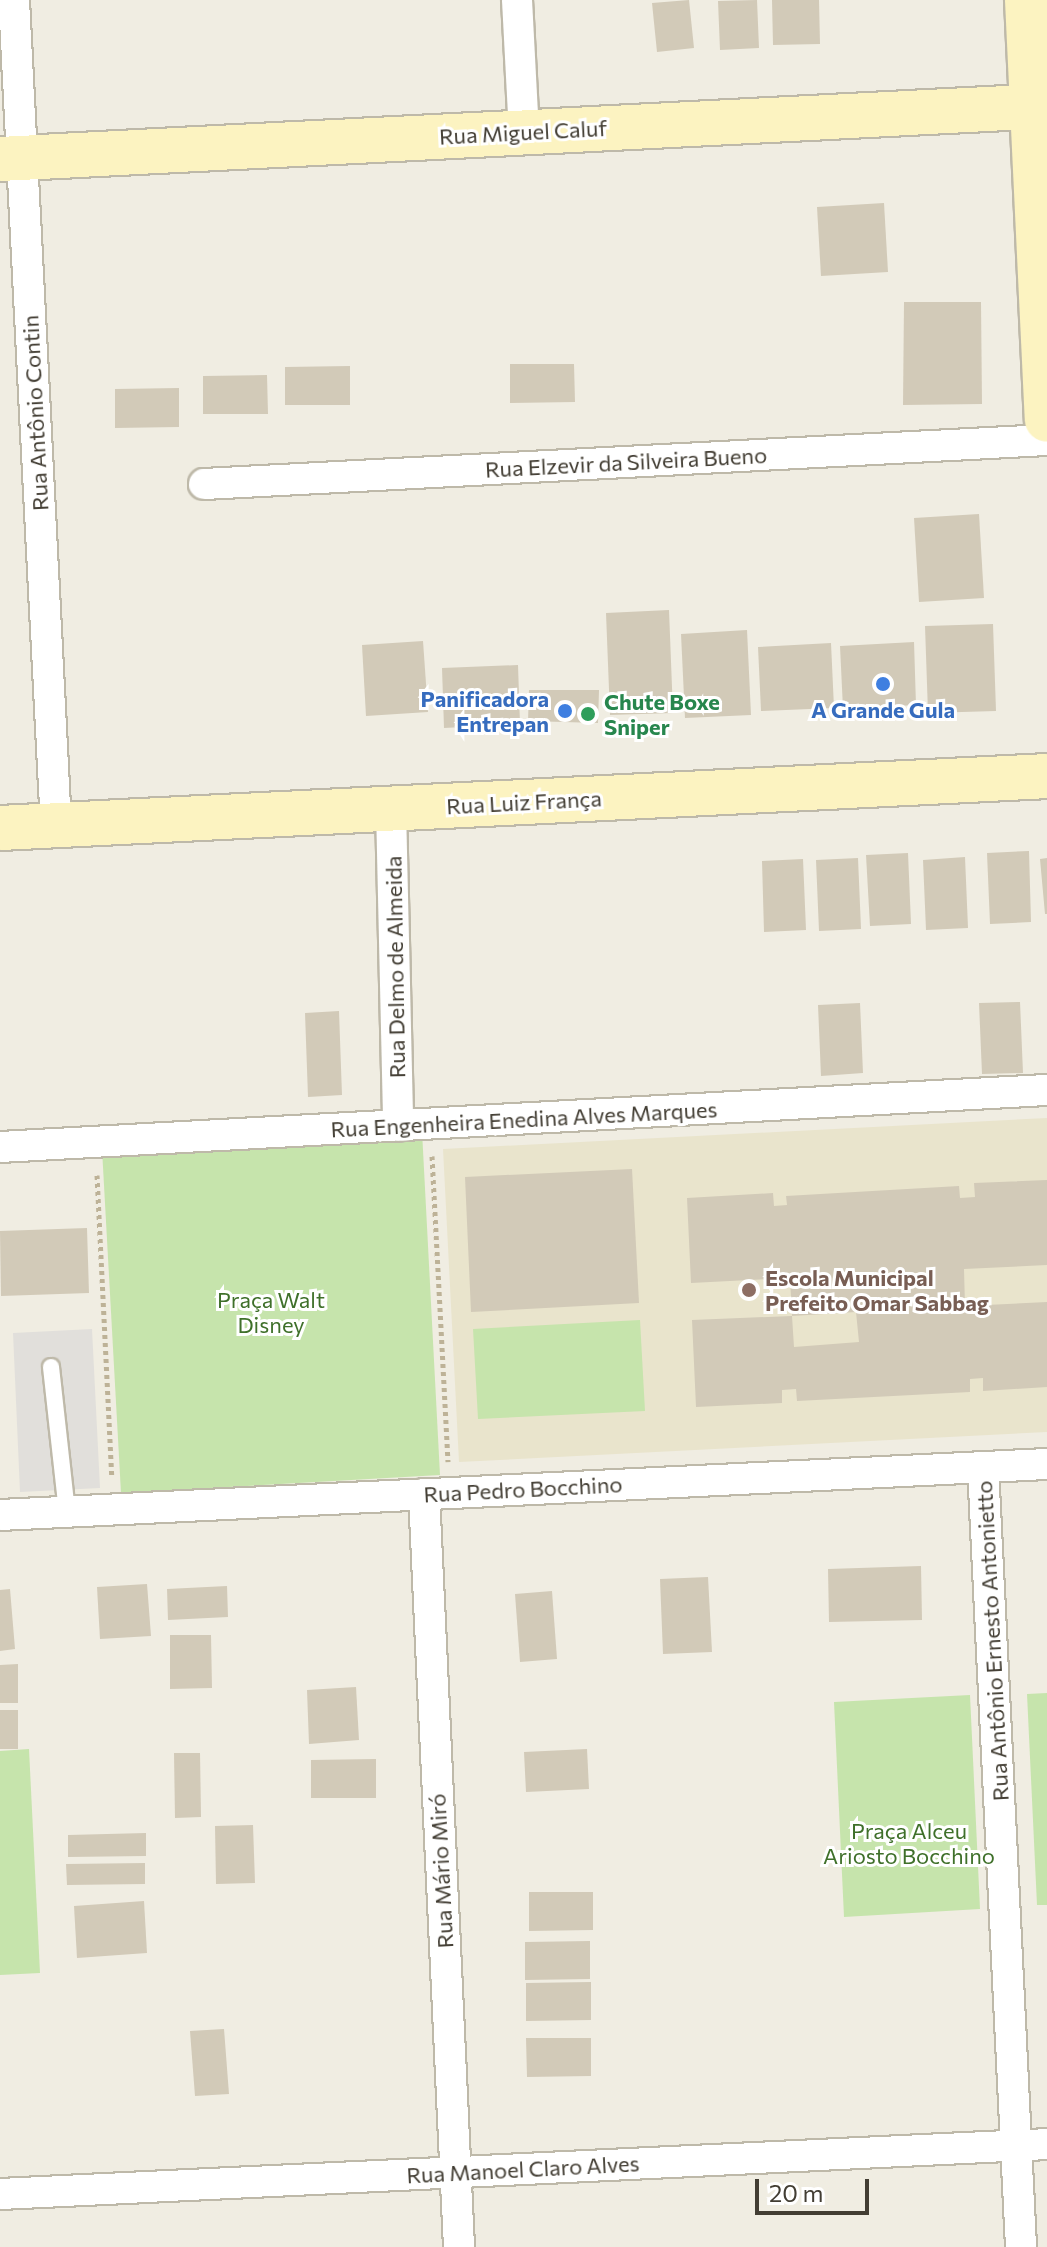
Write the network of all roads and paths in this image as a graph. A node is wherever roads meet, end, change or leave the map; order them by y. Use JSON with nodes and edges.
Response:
{"nodes":[{"id":1,"x":14,"y":0,"type":"edge"},
{"id":2,"x":517,"y":0,"type":"edge"},
{"id":3,"x":1027,"y":0,"type":"edge"},
{"id":4,"x":1040,"y":106,"type":"edge"},
{"id":5,"x":524,"y":132,"type":"junction"},
{"id":6,"x":11,"y":158,"type":"edge"},
{"id":7,"x":1047,"y":420,"type":"edge"},
{"id":8,"x":1047,"y":440,"type":"edge"},
{"id":9,"x":204,"y":484,"type":"dead end"},
{"id":10,"x":1047,"y":776,"type":"edge"},
{"id":11,"x":391,"y":808,"type":"junction"},
{"id":12,"x":56,"y":825,"type":"junction"},
{"id":13,"x":0,"y":828,"type":"edge"},
{"id":14,"x":1047,"y":1090,"type":"edge"},
{"id":15,"x":431,"y":1124,"type":"junction"},
{"id":16,"x":398,"y":1126,"type":"junction"},
{"id":17,"x":95,"y":1142,"type":"junction"},
{"id":18,"x":0,"y":1147,"type":"edge"},
{"id":19,"x":51,"y":1367,"type":"dead end"},
{"id":20,"x":1047,"y":1464,"type":"edge"},
{"id":21,"x":983,"y":1467,"type":"junction"},
{"id":22,"x":437,"y":1493,"type":"junction"},
{"id":23,"x":113,"y":1509,"type":"junction"},
{"id":24,"x":67,"y":1511,"type":"junction"},
{"id":25,"x":0,"y":1515,"type":"edge"},
{"id":26,"x":1047,"y":2144,"type":"edge"},
{"id":27,"x":1016,"y":2145,"type":"junction"},
{"id":28,"x":456,"y":2172,"type":"junction"},
{"id":29,"x":0,"y":2194,"type":"edge"},
{"id":30,"x":459,"y":2247,"type":"edge"},
{"id":31,"x":1021,"y":2247,"type":"edge"}],
"edges":[{"from":1,"to":6,"type":"street","name":"Rua Antônio Contin"},
{"from":2,"to":5,"type":"street"},
{"from":3,"to":4,"type":"main road"},
{"from":4,"to":5,"type":"main road","name":"Rua Miguel Caluf"},
{"from":4,"to":7,"type":"main road"},
{"from":5,"to":6,"type":"main road","name":"Rua Miguel Caluf"},
{"from":6,"to":12,"type":"street","name":"Rua Antônio Contin"},
{"from":8,"to":9,"type":"street","name":"Rua Elzevir da Silveira Bueno"},
{"from":10,"to":11,"type":"main road","name":"Rua Luiz França"},
{"from":11,"to":12,"type":"main road","name":"Rua Luiz França"},
{"from":11,"to":16,"type":"street","name":"Rua Delmo de Almeida"},
{"from":12,"to":13,"type":"main road","name":"Rua Luiz França"},
{"from":14,"to":15,"type":"street","name":"Rua Engenheira Enedina Alves Marques"},
{"from":15,"to":16,"type":"street","name":"Rua Engenheira Enedina Alves Marques"},
{"from":15,"to":22,"type":"path"},
{"from":16,"to":17,"type":"street","name":"Rua Engenheira Enedina Alves Marques"},
{"from":17,"to":18,"type":"street","name":"Rua Engenheira Enedina Alves Marques"},
{"from":17,"to":23,"type":"path"},
{"from":19,"to":24,"type":"lane"},
{"from":20,"to":21,"type":"street","name":"Rua Pedro Bocchino"},
{"from":21,"to":22,"type":"street","name":"Rua Pedro Bocchino"},
{"from":21,"to":27,"type":"street","name":"Rua Antônio Ernesto Antonietto"},
{"from":22,"to":23,"type":"street","name":"Rua Pedro Bocchino"},
{"from":22,"to":28,"type":"street","name":"Rua Mário Miró"},
{"from":23,"to":24,"type":"street","name":"Rua Pedro Bocchino"},
{"from":24,"to":25,"type":"street","name":"Rua Pedro Bocchino"},
{"from":26,"to":27,"type":"street","name":"Rua Manoel Claro Alves"},
{"from":27,"to":28,"type":"street","name":"Rua Manoel Claro Alves"},
{"from":27,"to":31,"type":"street","name":"Rua Antônio Ernesto Antonietto"},
{"from":28,"to":29,"type":"street","name":"Rua Manoel Claro Alves"},
{"from":28,"to":30,"type":"street","name":"Rua Mário Miró"}]}
